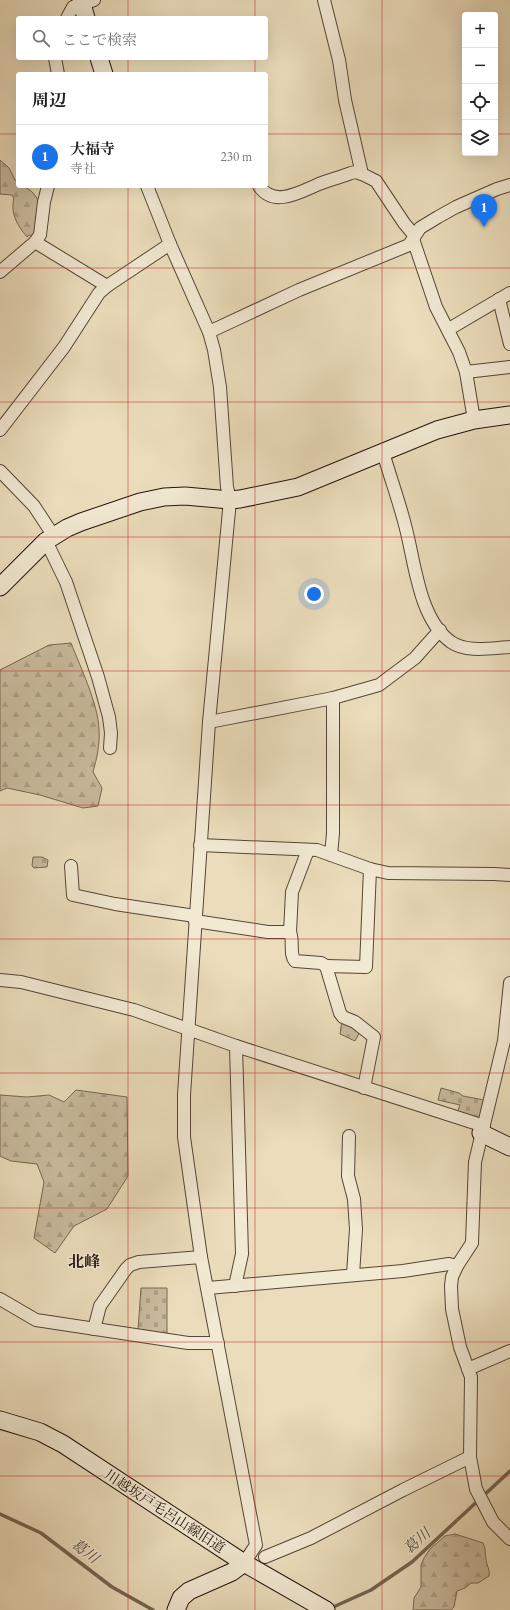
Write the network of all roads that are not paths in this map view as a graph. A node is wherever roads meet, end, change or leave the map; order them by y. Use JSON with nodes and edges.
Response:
{"nodes":[{"id":1,"x":324,"y":0,"type":"edge"},
{"id":2,"x":85,"y":5,"type":"edge"},
{"id":3,"x":68,"y":16,"type":"edge"},
{"id":4,"x":54,"y":60,"type":"edge"},
{"id":5,"x":100,"y":60,"type":"edge"},
{"id":6,"x":58,"y":72,"type":"edge"},
{"id":7,"x":103,"y":72,"type":"edge"},
{"id":8,"x":362,"y":174,"type":"junction"},
{"id":9,"x":510,"y":186,"type":"edge"},
{"id":10,"x":48,"y":188,"type":"edge"},
{"id":11,"x":148,"y":188,"type":"edge"},
{"id":12,"x":261,"y":188,"type":"edge"},
{"id":13,"x":414,"y":237,"type":"junction"},
{"id":14,"x":35,"y":242,"type":"junction"},
{"id":15,"x":170,"y":244,"type":"junction"},
{"id":16,"x":0,"y":272,"type":"edge"},
{"id":17,"x":107,"y":286,"type":"junction"},
{"id":18,"x":505,"y":296,"type":"edge"},
{"id":19,"x":449,"y":329,"type":"junction"},
{"id":20,"x":209,"y":332,"type":"junction"},
{"id":21,"x":510,"y":344,"type":"edge"},
{"id":22,"x":510,"y":367,"type":"edge"},
{"id":23,"x":466,"y":372,"type":"junction"},
{"id":24,"x":510,"y":415,"type":"edge"},
{"id":25,"x":474,"y":420,"type":"junction"},
{"id":26,"x":0,"y":430,"type":"edge"},
{"id":27,"x":383,"y":452,"type":"junction"},
{"id":28,"x":0,"y":471,"type":"edge"},
{"id":29,"x":230,"y":500,"type":"junction"},
{"id":30,"x":50,"y":538,"type":"junction"},
{"id":31,"x":0,"y":587,"type":"edge"},
{"id":32,"x":440,"y":630,"type":"junction"},
{"id":33,"x":510,"y":647,"type":"edge"},
{"id":34,"x":333,"y":698,"type":"junction"},
{"id":35,"x":209,"y":722,"type":"junction"},
{"id":36,"x":110,"y":748,"type":"dead end"},
{"id":37,"x":200,"y":845,"type":"junction"},
{"id":38,"x":308,"y":850,"type":"junction"},
{"id":39,"x":331,"y":854,"type":"junction"},
{"id":40,"x":71,"y":866,"type":"dead end"},
{"id":41,"x":370,"y":869,"type":"junction"},
{"id":42,"x":510,"y":875,"type":"edge"},
{"id":43,"x":195,"y":918,"type":"junction"},
{"id":44,"x":290,"y":932,"type":"junction"},
{"id":45,"x":326,"y":966,"type":"junction"},
{"id":46,"x":0,"y":980,"type":"edge"},
{"id":47,"x":510,"y":983,"type":"edge"},
{"id":48,"x":188,"y":1029,"type":"junction"},
{"id":49,"x":236,"y":1046,"type":"junction"},
{"id":50,"x":364,"y":1088,"type":"junction"},
{"id":51,"x":482,"y":1129,"type":"junction"},
{"id":52,"x":349,"y":1136,"type":"dead end"},
{"id":53,"x":510,"y":1147,"type":"edge"},
{"id":54,"x":201,"y":1257,"type":"junction"},
{"id":55,"x":458,"y":1266,"type":"junction"},
{"id":56,"x":353,"y":1275,"type":"junction"},
{"id":57,"x":235,"y":1286,"type":"junction"},
{"id":58,"x":208,"y":1288,"type":"junction"},
{"id":59,"x":0,"y":1299,"type":"edge"},
{"id":60,"x":94,"y":1329,"type":"junction"},
{"id":61,"x":218,"y":1343,"type":"junction"},
{"id":62,"x":510,"y":1351,"type":"edge"},
{"id":63,"x":468,"y":1369,"type":"junction"},
{"id":64,"x":0,"y":1420,"type":"edge"},
{"id":65,"x":470,"y":1457,"type":"junction"},
{"id":66,"x":510,"y":1539,"type":"edge"},
{"id":67,"x":265,"y":1557,"type":"dead end"},
{"id":68,"x":244,"y":1563,"type":"junction"},
{"id":69,"x":179,"y":1604,"type":"edge"},
{"id":70,"x":326,"y":1610,"type":"edge"}],
"edges":[{"from":1,"to":8,"type":"street"},
{"from":2,"to":3,"type":"street"},
{"from":4,"to":6,"type":"street"},
{"from":5,"to":7,"type":"street"},
{"from":8,"to":12,"type":"street"},
{"from":8,"to":13,"type":"street"},
{"from":9,"to":13,"type":"street"},
{"from":10,"to":14,"type":"street"},
{"from":11,"to":15,"type":"street"},
{"from":13,"to":19,"type":"street"},
{"from":13,"to":20,"type":"street"},
{"from":14,"to":16,"type":"street"},
{"from":14,"to":17,"type":"street"},
{"from":15,"to":17,"type":"street"},
{"from":15,"to":20,"type":"street"},
{"from":17,"to":26,"type":"street"},
{"from":18,"to":19,"type":"street"},
{"from":18,"to":21,"type":"street"},
{"from":19,"to":23,"type":"street"},
{"from":20,"to":29,"type":"street"},
{"from":22,"to":23,"type":"street"},
{"from":23,"to":25,"type":"street"},
{"from":24,"to":25,"type":"street"},
{"from":25,"to":27,"type":"street"},
{"from":27,"to":29,"type":"street"},
{"from":27,"to":32,"type":"street"},
{"from":28,"to":30,"type":"street"},
{"from":29,"to":30,"type":"street"},
{"from":29,"to":35,"type":"street"},
{"from":30,"to":31,"type":"street"},
{"from":30,"to":36,"type":"street"},
{"from":32,"to":33,"type":"street"},
{"from":32,"to":34,"type":"street"},
{"from":34,"to":35,"type":"street"},
{"from":34,"to":39,"type":"street"},
{"from":35,"to":37,"type":"street"},
{"from":37,"to":38,"type":"street"},
{"from":37,"to":43,"type":"street"},
{"from":38,"to":39,"type":"street"},
{"from":38,"to":44,"type":"street"},
{"from":39,"to":41,"type":"street"},
{"from":40,"to":43,"type":"street"},
{"from":41,"to":42,"type":"street"},
{"from":41,"to":45,"type":"street"},
{"from":43,"to":44,"type":"street"},
{"from":43,"to":48,"type":"street"},
{"from":44,"to":45,"type":"street"},
{"from":45,"to":50,"type":"street"},
{"from":46,"to":48,"type":"street"},
{"from":47,"to":51,"type":"street"},
{"from":48,"to":49,"type":"street"},
{"from":48,"to":54,"type":"street"},
{"from":49,"to":50,"type":"street"},
{"from":49,"to":57,"type":"street"},
{"from":50,"to":51,"type":"street"},
{"from":51,"to":53,"type":"street"},
{"from":51,"to":55,"type":"street"},
{"from":52,"to":56,"type":"street"},
{"from":54,"to":58,"type":"street"},
{"from":54,"to":60,"type":"street"},
{"from":55,"to":56,"type":"street"},
{"from":55,"to":63,"type":"street"},
{"from":56,"to":57,"type":"street"},
{"from":57,"to":58,"type":"street"},
{"from":58,"to":61,"type":"street"},
{"from":59,"to":60,"type":"street"},
{"from":60,"to":61,"type":"street"},
{"from":61,"to":68,"type":"street"},
{"from":62,"to":63,"type":"street"},
{"from":63,"to":65,"type":"street"},
{"from":64,"to":68,"type":"street","name":"川越坂戸毛呂山線旧道"},
{"from":65,"to":66,"type":"street"},
{"from":65,"to":67,"type":"street"},
{"from":68,"to":69,"type":"street"},
{"from":68,"to":70,"type":"street","name":"川越坂戸毛呂山線旧道"}]}
